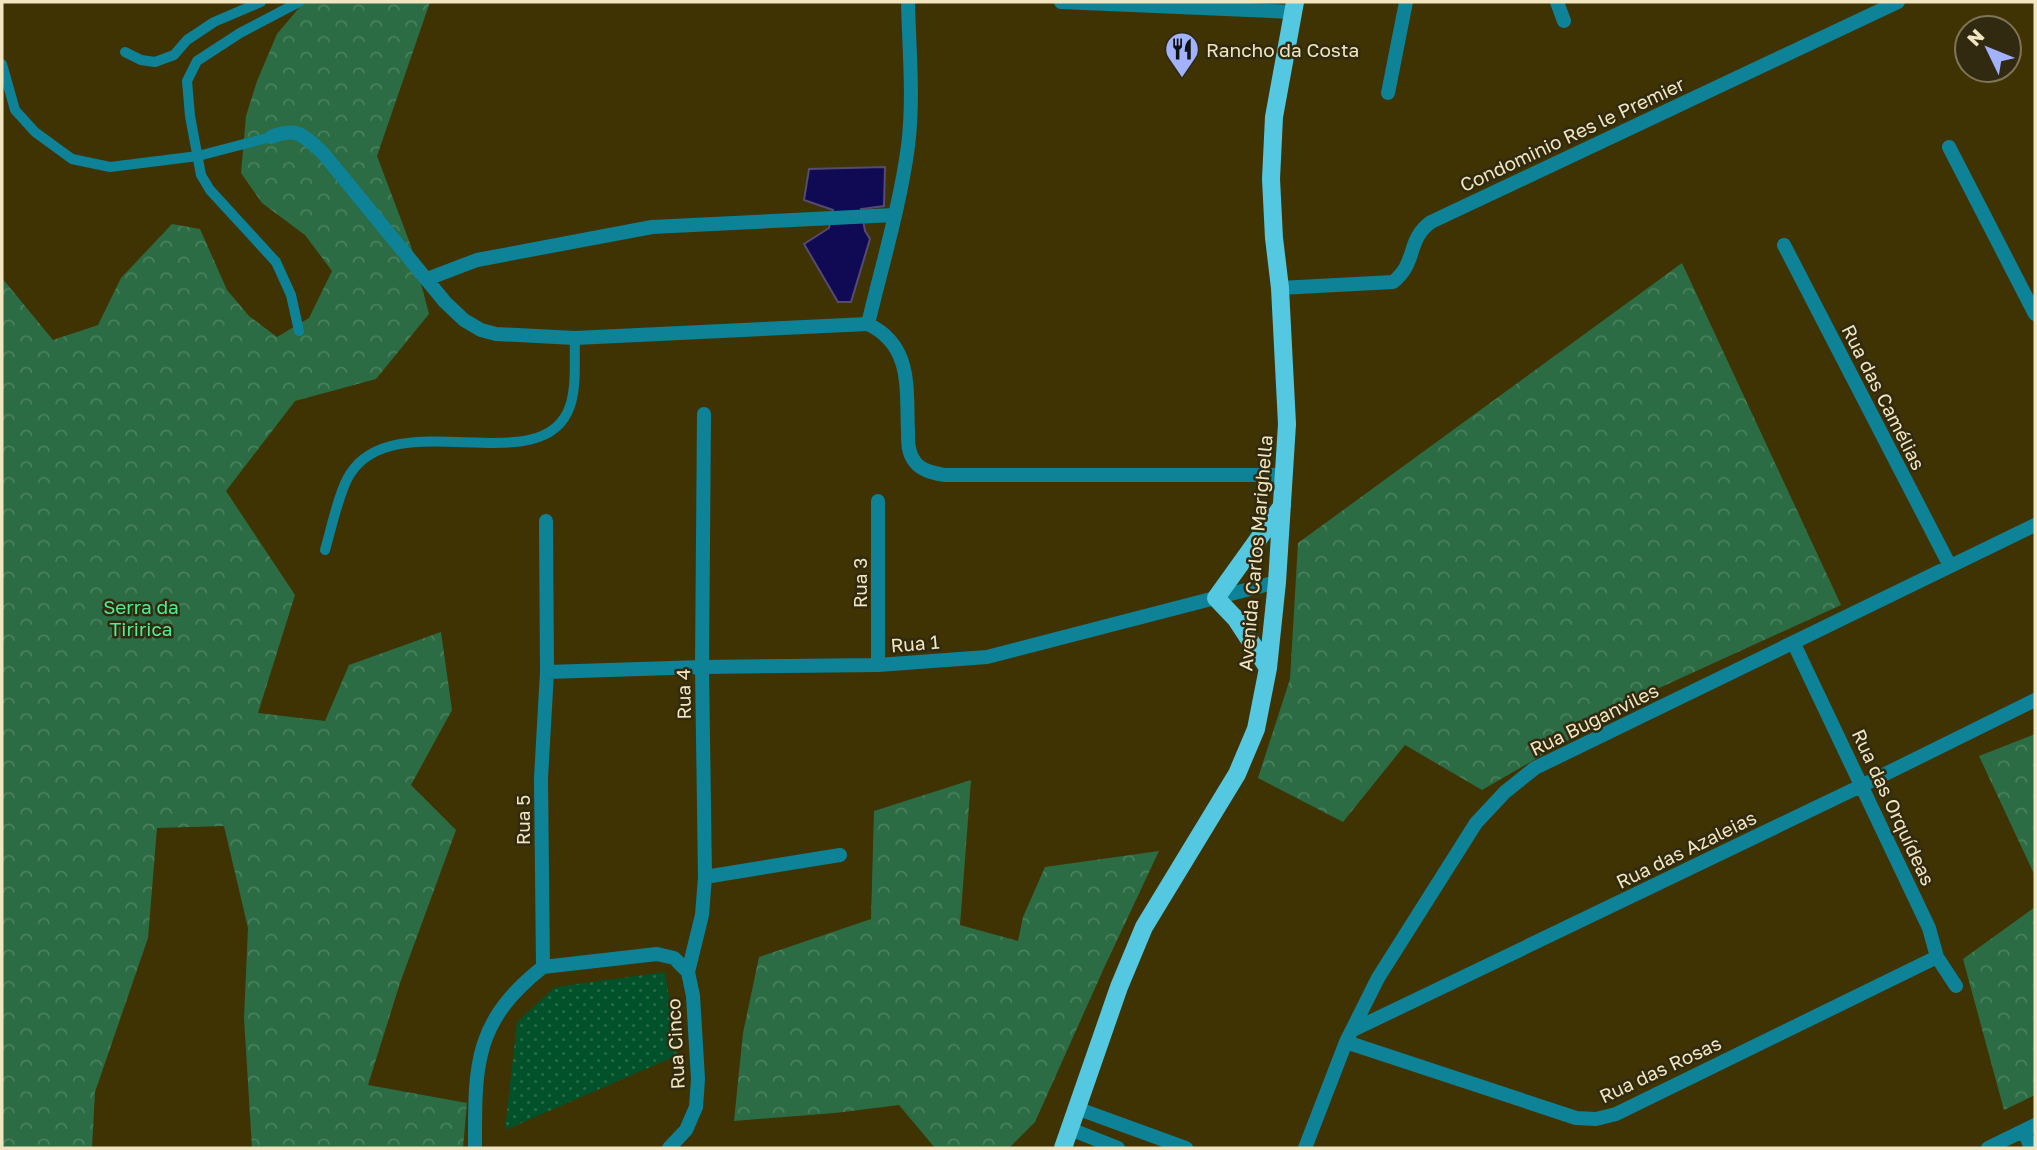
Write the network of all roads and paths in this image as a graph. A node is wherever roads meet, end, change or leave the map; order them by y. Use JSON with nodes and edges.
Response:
{"nodes":[{"id":1,"x":261,"y":2,"type":"edge"},
{"id":2,"x":299,"y":2,"type":"edge"},
{"id":3,"x":908,"y":2,"type":"edge"},
{"id":4,"x":1061,"y":2,"type":"edge"},
{"id":5,"x":1406,"y":2,"type":"edge"},
{"id":6,"x":1557,"y":2,"type":"edge"},
{"id":7,"x":1898,"y":2,"type":"edge"},
{"id":8,"x":1294,"y":7,"type":"edge"},
{"id":9,"x":1564,"y":21,"type":"dead end"},
{"id":10,"x":125,"y":52,"type":"dead end"},
{"id":11,"x":2,"y":64,"type":"edge"},
{"id":12,"x":1388,"y":93,"type":"dead end"},
{"id":13,"x":271,"y":137,"type":"joint"},
{"id":14,"x":1949,"y":147,"type":"dead end"},
{"id":15,"x":198,"y":156,"type":"junction"},
{"id":16,"x":894,"y":215,"type":"junction"},
{"id":17,"x":1784,"y":245,"type":"dead end"},
{"id":18,"x":427,"y":279,"type":"junction"},
{"id":19,"x":1280,"y":288,"type":"junction"},
{"id":20,"x":2035,"y":314,"type":"edge"},
{"id":21,"x":868,"y":324,"type":"junction"},
{"id":22,"x":299,"y":331,"type":"dead end"},
{"id":23,"x":575,"y":338,"type":"junction"},
{"id":24,"x":704,"y":414,"type":"dead end"},
{"id":25,"x":1284,"y":475,"type":"junction"},
{"id":26,"x":878,"y":500,"type":"dead end"},
{"id":27,"x":1282,"y":506,"type":"junction"},
{"id":28,"x":546,"y":521,"type":"dead end"},
{"id":29,"x":2035,"y":525,"type":"edge"},
{"id":30,"x":325,"y":550,"type":"dead end"},
{"id":31,"x":1950,"y":566,"type":"junction"},
{"id":32,"x":1277,"y":582,"type":"junction"},
{"id":33,"x":1216,"y":597,"type":"junction"},
{"id":34,"x":1794,"y":644,"type":"junction"},
{"id":35,"x":878,"y":665,"type":"junction"},
{"id":36,"x":702,"y":667,"type":"junction"},
{"id":37,"x":1268,"y":668,"type":"junction"},
{"id":38,"x":547,"y":673,"type":"junction"},
{"id":39,"x":2035,"y":700,"type":"edge"},
{"id":40,"x":1863,"y":785,"type":"junction"},
{"id":41,"x":840,"y":855,"type":"dead end"},
{"id":42,"x":705,"y":877,"type":"junction"},
{"id":43,"x":1937,"y":957,"type":"junction"},
{"id":44,"x":543,"y":967,"type":"junction"},
{"id":45,"x":688,"y":972,"type":"junction"},
{"id":46,"x":1956,"y":986,"type":"dead end"},
{"id":47,"x":1350,"y":1036,"type":"junction"},
{"id":48,"x":1076,"y":1108,"type":"junction"},
{"id":49,"x":2030,"y":1128,"type":"edge"},
{"id":50,"x":1070,"y":1129,"type":"junction"},
{"id":51,"x":475,"y":1148,"type":"edge"},
{"id":52,"x":668,"y":1148,"type":"edge"},
{"id":53,"x":1063,"y":1148,"type":"edge"},
{"id":54,"x":1118,"y":1148,"type":"edge"},
{"id":55,"x":1186,"y":1148,"type":"edge"},
{"id":56,"x":1305,"y":1148,"type":"edge"},
{"id":57,"x":1988,"y":1148,"type":"edge"},
{"id":58,"x":2031,"y":1148,"type":"edge"}],
"edges":[{"from":1,"to":10,"type":"lane"},
{"from":2,"to":15,"type":"lane"},
{"from":3,"to":16,"type":"street"},
{"from":4,"to":8,"type":"street"},
{"from":5,"to":12,"type":"street"},
{"from":6,"to":9,"type":"street"},
{"from":7,"to":19,"type":"street","name":"Condominio Res le Premier"},
{"from":8,"to":19,"type":"main road","name":"Avenida Carlos Marighella"},
{"from":11,"to":15,"type":"lane"},
{"from":13,"to":15,"type":"lane"},
{"from":13,"to":18,"type":"street"},
{"from":14,"to":20,"type":"street"},
{"from":15,"to":22,"type":"lane"},
{"from":16,"to":18,"type":"street"},
{"from":16,"to":21,"type":"street"},
{"from":17,"to":31,"type":"street","name":"Rua das Camélias"},
{"from":18,"to":23,"type":"street"},
{"from":19,"to":25,"type":"main road","name":"Avenida Carlos Marighella"},
{"from":21,"to":23,"type":"street"},
{"from":21,"to":25,"type":"street"},
{"from":23,"to":30,"type":"lane"},
{"from":24,"to":36,"type":"street","name":"Rua 4"},
{"from":25,"to":27,"type":"main road","name":"Avenida Carlos Marighella"},
{"from":26,"to":35,"type":"street","name":"Rua 3"},
{"from":27,"to":32,"type":"main road","name":"Avenida Carlos Marighella"},
{"from":27,"to":33,"type":"main road"},
{"from":28,"to":38,"type":"street","name":"Rua 5"},
{"from":29,"to":31,"type":"street","name":"Rua Buganviles"},
{"from":31,"to":34,"type":"street","name":"Rua Buganviles"},
{"from":32,"to":33,"type":"street","name":"Rua 1"},
{"from":32,"to":37,"type":"main road","name":"Avenida Carlos Marighella"},
{"from":33,"to":35,"type":"street","name":"Rua 1"},
{"from":33,"to":37,"type":"main road"},
{"from":34,"to":40,"type":"street","name":"Rua das Orquídeas"},
{"from":34,"to":47,"type":"street","name":"Rua Buganviles"},
{"from":35,"to":36,"type":"street","name":"Rua 1"},
{"from":36,"to":38,"type":"street","name":"Rua 1"},
{"from":36,"to":42,"type":"street","name":"Rua 4"},
{"from":37,"to":48,"type":"main road","name":"Avenida Carlos Marighella"},
{"from":38,"to":44,"type":"street","name":"Rua 5"},
{"from":39,"to":40,"type":"street","name":"Rua das Azaleias"},
{"from":40,"to":43,"type":"street","name":"Rua das Orquídeas"},
{"from":40,"to":47,"type":"street","name":"Rua das Azaleias"},
{"from":41,"to":42,"type":"street"},
{"from":42,"to":45,"type":"street","name":"Rua 4"},
{"from":43,"to":46,"type":"street","name":"Rua das Orquídeas"},
{"from":43,"to":47,"type":"street","name":"Rua das Rosas"},
{"from":44,"to":45,"type":"street"},
{"from":44,"to":51,"type":"street"},
{"from":45,"to":52,"type":"street","name":"Rua Cinco"},
{"from":47,"to":56,"type":"street","name":"Rua Buganviles"},
{"from":48,"to":50,"type":"main road","name":"Avenida Carlos Marighella"},
{"from":48,"to":55,"type":"street"},
{"from":49,"to":57,"type":"street"},
{"from":49,"to":58,"type":"street"},
{"from":50,"to":53,"type":"main road","name":"Avenida Carlos Marighella"},
{"from":50,"to":54,"type":"street"}]}
